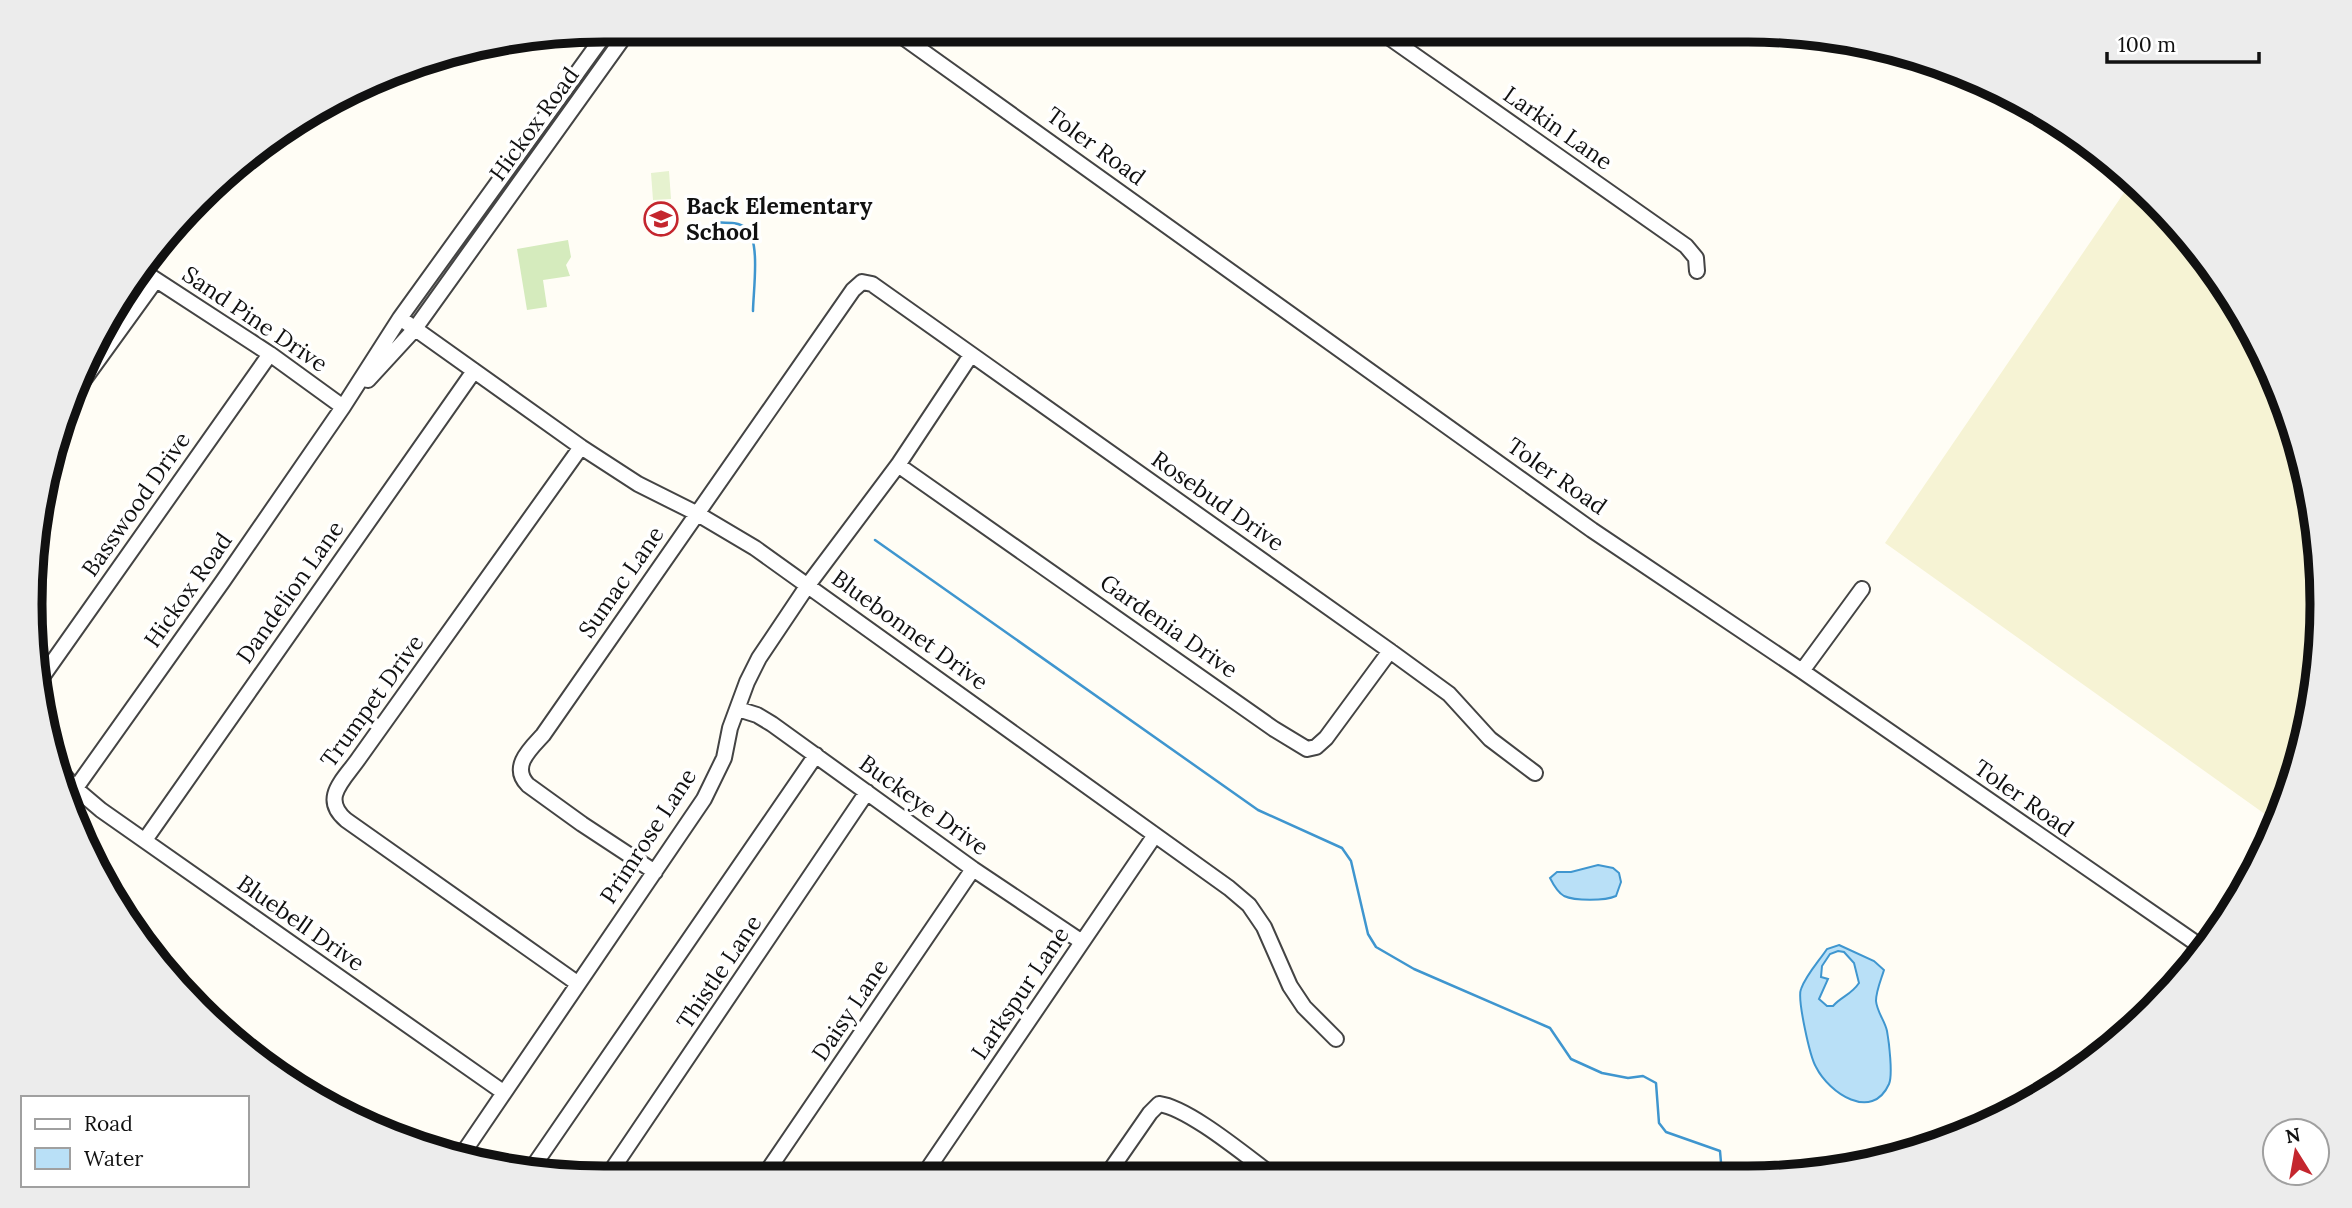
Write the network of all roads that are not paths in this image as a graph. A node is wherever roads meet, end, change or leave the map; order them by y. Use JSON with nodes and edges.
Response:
{"nodes":[{"id":1,"x":599,"y":42,"type":"edge"},
{"id":2,"x":620,"y":42,"type":"edge"},
{"id":3,"x":910,"y":42,"type":"edge"},
{"id":4,"x":1396,"y":42,"type":"edge"},
{"id":5,"x":553,"y":107,"type":"junction"},
{"id":6,"x":567,"y":116,"type":"junction"},
{"id":7,"x":537,"y":127,"type":"junction"},
{"id":8,"x":489,"y":226,"type":"junction"},
{"id":9,"x":1697,"y":271,"type":"dead end"},
{"id":10,"x":149,"y":275,"type":"edge"},
{"id":11,"x":156,"y":280,"type":"junction"},
{"id":12,"x":862,"y":282,"type":"joint"},
{"id":13,"x":400,"y":318,"type":"junction"},
{"id":14,"x":414,"y":330,"type":"junction"},
{"id":15,"x":270,"y":354,"type":"junction"},
{"id":16,"x":971,"y":355,"type":"junction"},
{"id":17,"x":97,"y":361,"type":"edge"},
{"id":18,"x":474,"y":371,"type":"junction"},
{"id":19,"x":344,"y":407,"type":"junction"},
{"id":20,"x":581,"y":447,"type":"junction"},
{"id":21,"x":898,"y":465,"type":"junction"},
{"id":22,"x":695,"y":513,"type":"junction"},
{"id":23,"x":808,"y":585,"type":"junction"},
{"id":24,"x":1862,"y":589,"type":"dead end"},
{"id":25,"x":1390,"y":651,"type":"junction"},
{"id":26,"x":46,"y":671,"type":"edge"},
{"id":27,"x":1802,"y":671,"type":"junction"},
{"id":28,"x":738,"y":709,"type":"junction"},
{"id":29,"x":816,"y":755,"type":"junction"},
{"id":30,"x":1535,"y":773,"type":"dead end"},
{"id":31,"x":74,"y":790,"type":"edge"},
{"id":32,"x":867,"y":792,"type":"junction"},
{"id":33,"x":77,"y":797,"type":"edge"},
{"id":34,"x":1155,"y":835,"type":"junction"},
{"id":35,"x":145,"y":839,"type":"junction"},
{"id":36,"x":973,"y":869,"type":"junction"},
{"id":37,"x":655,"y":872,"type":"junction"},
{"id":38,"x":1082,"y":942,"type":"junction"},
{"id":39,"x":2196,"y":943,"type":"edge"},
{"id":40,"x":577,"y":983,"type":"junction"},
{"id":41,"x":1336,"y":1039,"type":"dead end"},
{"id":42,"x":503,"y":1093,"type":"junction"},
{"id":43,"x":466,"y":1149,"type":"edge"},
{"id":44,"x":536,"y":1162,"type":"edge"},
{"id":45,"x":614,"y":1166,"type":"edge"},
{"id":46,"x":771,"y":1166,"type":"edge"},
{"id":47,"x":930,"y":1166,"type":"edge"},
{"id":48,"x":1113,"y":1166,"type":"edge"},
{"id":49,"x":1260,"y":1166,"type":"edge"}],
"edges":[{"from":1,"to":5,"type":"street","name":"Hickox Road"},
{"from":2,"to":6,"type":"street","name":"Hickox Road"},
{"from":3,"to":27,"type":"street","name":"Toler Road"},
{"from":4,"to":9,"type":"street","name":"Larkin Lane"},
{"from":5,"to":6,"type":"street"},
{"from":5,"to":7,"type":"street","name":"Hickox Road"},
{"from":6,"to":8,"type":"street","name":"Hickox Road"},
{"from":7,"to":8,"type":"street"},
{"from":7,"to":13,"type":"street","name":"Hickox Road"},
{"from":8,"to":14,"type":"street","name":"Hickox Road"},
{"from":10,"to":11,"type":"street","name":"Sand Pine Drive"},
{"from":11,"to":15,"type":"street","name":"Sand Pine Drive"},
{"from":11,"to":17,"type":"street"},
{"from":12,"to":16,"type":"street","name":"Rosebud Drive"},
{"from":12,"to":22,"type":"street","name":"Sumac Lane"},
{"from":13,"to":14,"type":"street","name":"Bluebonnet Drive"},
{"from":13,"to":19,"type":"street","name":"Hickox Road"},
{"from":14,"to":18,"type":"street","name":"Bluebonnet Drive"},
{"from":14,"to":19,"type":"street","name":"Hickox Road"},
{"from":15,"to":19,"type":"street","name":"Sand Pine Drive"},
{"from":15,"to":26,"type":"street","name":"Basswood Drive"},
{"from":16,"to":21,"type":"street","name":"Primrose Lane"},
{"from":16,"to":25,"type":"street","name":"Rosebud Drive"},
{"from":18,"to":20,"type":"street","name":"Bluebonnet Drive"},
{"from":18,"to":35,"type":"street","name":"Dandelion Lane"},
{"from":19,"to":31,"type":"street","name":"Hickox Road"},
{"from":20,"to":22,"type":"street","name":"Bluebonnet Drive"},
{"from":20,"to":40,"type":"street","name":"Trumpet Drive"},
{"from":21,"to":23,"type":"street","name":"Primrose Lane"},
{"from":21,"to":25,"type":"street","name":"Gardenia Drive"},
{"from":22,"to":23,"type":"street","name":"Bluebonnet Drive"},
{"from":22,"to":37,"type":"street","name":"Sumac Lane"},
{"from":23,"to":28,"type":"street","name":"Primrose Lane"},
{"from":23,"to":34,"type":"street","name":"Bluebonnet Drive"},
{"from":24,"to":27,"type":"street"},
{"from":25,"to":30,"type":"street","name":"Rosebud Drive"},
{"from":27,"to":39,"type":"street","name":"Toler Road"},
{"from":28,"to":29,"type":"street","name":"Buckeye Drive"},
{"from":28,"to":37,"type":"street","name":"Primrose Lane"},
{"from":29,"to":32,"type":"street","name":"Buckeye Drive"},
{"from":29,"to":44,"type":"street"},
{"from":32,"to":36,"type":"street","name":"Buckeye Drive"},
{"from":32,"to":45,"type":"street","name":"Thistle Lane"},
{"from":33,"to":35,"type":"street","name":"Bluebell Drive"},
{"from":34,"to":38,"type":"street","name":"Larkspur Lane"},
{"from":34,"to":41,"type":"street","name":"Bluebonnet Drive"},
{"from":35,"to":42,"type":"street","name":"Bluebell Drive"},
{"from":36,"to":38,"type":"street","name":"Buckeye Drive"},
{"from":36,"to":46,"type":"street","name":"Daisy Lane"},
{"from":37,"to":40,"type":"street","name":"Primrose Lane"},
{"from":38,"to":47,"type":"street","name":"Larkspur Lane"},
{"from":40,"to":42,"type":"street","name":"Primrose Lane"},
{"from":42,"to":43,"type":"street","name":"Primrose Lane"},
{"from":48,"to":49,"type":"street"}]}
